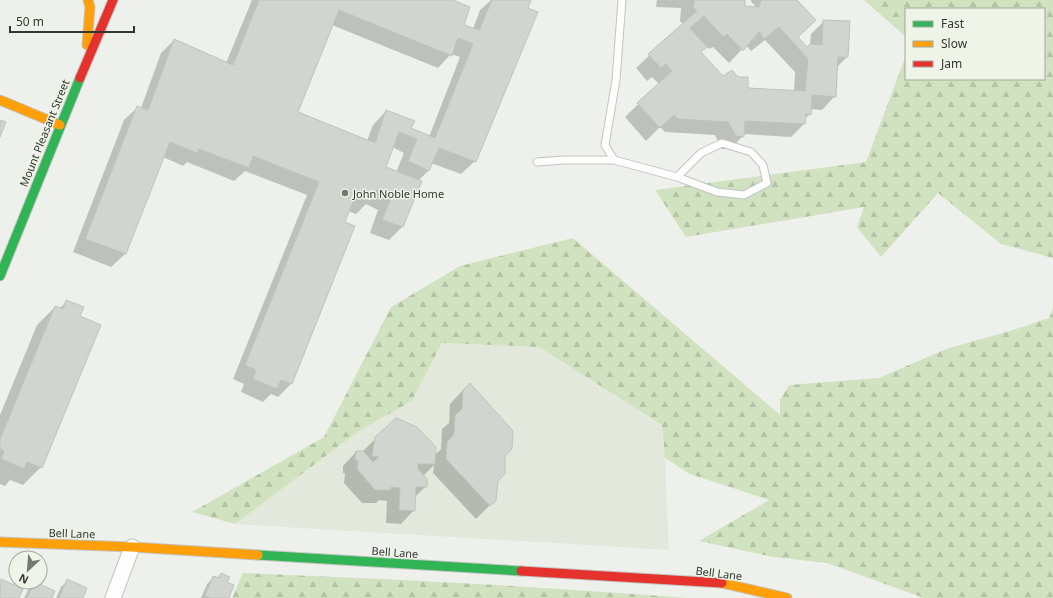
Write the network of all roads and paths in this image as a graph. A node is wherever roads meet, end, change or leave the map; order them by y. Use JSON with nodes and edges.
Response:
{"nodes":[{"id":1,"x":88,"y":0,"type":"edge"},
{"id":2,"x":112,"y":0,"type":"edge"},
{"id":3,"x":622,"y":0,"type":"edge"},
{"id":4,"x":86,"y":59,"type":"junction"},
{"id":5,"x":0,"y":100,"type":"edge"},
{"id":6,"x":60,"y":125,"type":"junction"},
{"id":7,"x":614,"y":160,"type":"junction"},
{"id":8,"x":537,"y":162,"type":"dead end"},
{"id":9,"x":677,"y":177,"type":"junction"},
{"id":10,"x":0,"y":276,"type":"edge"},
{"id":11,"x":0,"y":542,"type":"edge"},
{"id":12,"x":132,"y":547,"type":"junction"},
{"id":13,"x":114,"y":598,"type":"edge"},
{"id":14,"x":787,"y":598,"type":"edge"}],
"edges":[{"from":1,"to":4,"type":"street"},
{"from":2,"to":4,"type":"street","name":"Mount Pleasant Street"},
{"from":3,"to":7,"type":"lane"},
{"from":4,"to":6,"type":"street","name":"Mount Pleasant Street"},
{"from":5,"to":6,"type":"street"},
{"from":6,"to":10,"type":"street","name":"Mount Pleasant Street"},
{"from":7,"to":8,"type":"lane"},
{"from":7,"to":9,"type":"lane"},
{"from":9,"to":9,"type":"lane"},
{"from":11,"to":12,"type":"street","name":"Bell Lane"},
{"from":12,"to":13,"type":"street"},
{"from":12,"to":14,"type":"street","name":"Bell Lane"}]}
